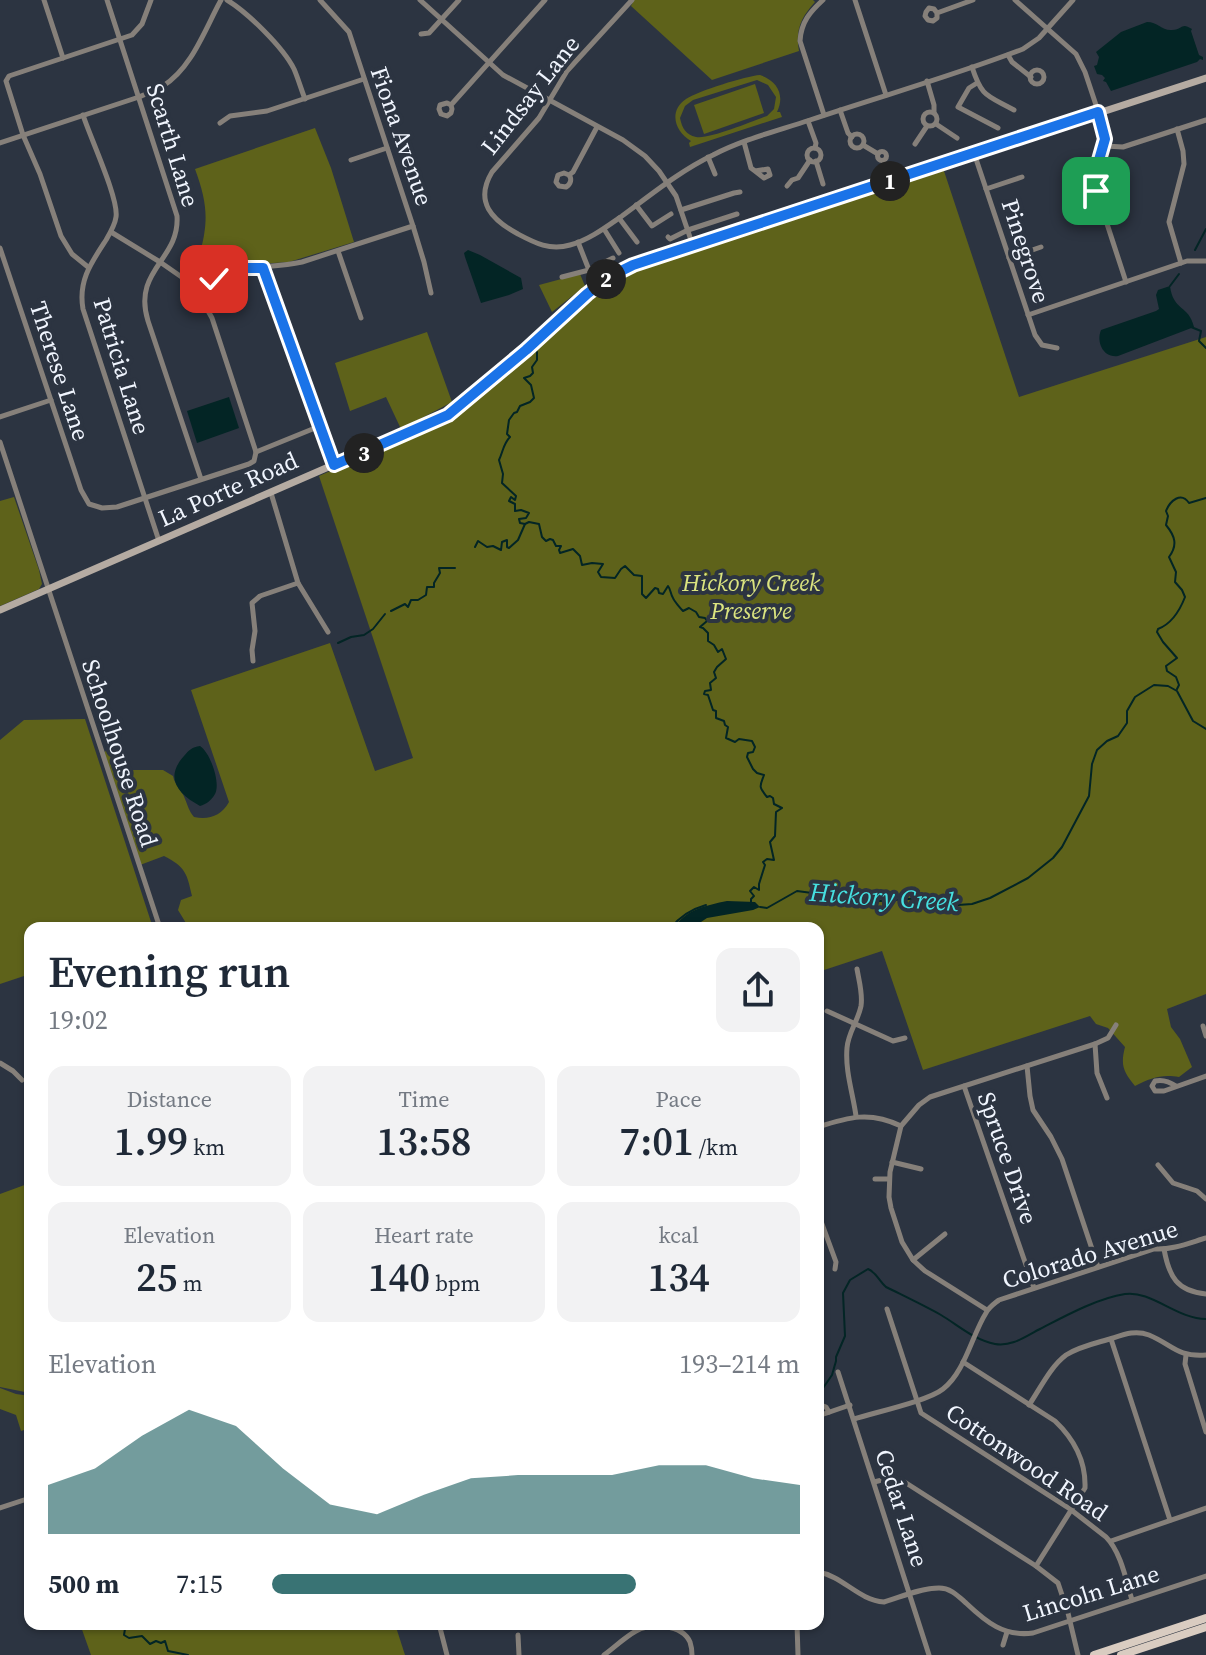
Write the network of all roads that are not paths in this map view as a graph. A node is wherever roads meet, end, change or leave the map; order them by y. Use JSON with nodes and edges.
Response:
{"nodes":[{"id":1,"x":44,"y":0,"type":"edge"},
{"id":2,"x":107,"y":0,"type":"edge"},
{"id":3,"x":151,"y":0,"type":"edge"},
{"id":4,"x":224,"y":0,"type":"edge"},
{"id":5,"x":320,"y":0,"type":"edge"},
{"id":6,"x":420,"y":0,"type":"edge"},
{"id":7,"x":459,"y":0,"type":"edge"},
{"id":8,"x":545,"y":0,"type":"edge"},
{"id":9,"x":632,"y":0,"type":"edge"},
{"id":10,"x":823,"y":0,"type":"edge"},
{"id":11,"x":855,"y":0,"type":"edge"},
{"id":12,"x":973,"y":0,"type":"edge"},
{"id":13,"x":1015,"y":0,"type":"edge"},
{"id":14,"x":1073,"y":0,"type":"edge"},
{"id":15,"x":937,"y":13,"type":"dead end"},
{"id":16,"x":441,"y":20,"type":"junction"},
{"id":17,"x":1047,"y":28,"type":"junction"},
{"id":18,"x":421,"y":34,"type":"dead end"},
{"id":19,"x":120,"y":39,"type":"junction"},
{"id":20,"x":1008,"y":55,"type":"junction"},
{"id":21,"x":63,"y":58,"type":"junction"},
{"id":22,"x":488,"y":62,"type":"junction"},
{"id":23,"x":972,"y":67,"type":"junction"},
{"id":24,"x":1031,"y":77,"type":"dead end"},
{"id":25,"x":1206,"y":78,"type":"edge"},
{"id":26,"x":364,"y":79,"type":"junction"},
{"id":27,"x":927,"y":81,"type":"junction"},
{"id":28,"x":977,"y":83,"type":"junction"},
{"id":29,"x":886,"y":95,"type":"junction"},
{"id":30,"x":139,"y":97,"type":"junction"},
{"id":31,"x":305,"y":99,"type":"junction"},
{"id":32,"x":549,"y":100,"type":"junction"},
{"id":33,"x":451,"y":105,"type":"dead end"},
{"id":34,"x":840,"y":110,"type":"junction"},
{"id":35,"x":1014,"y":110,"type":"dead end"},
{"id":36,"x":1098,"y":112,"type":"junction"},
{"id":37,"x":934,"y":113,"type":"junction"},
{"id":38,"x":83,"y":115,"type":"junction"},
{"id":39,"x":824,"y":115,"type":"junction"},
{"id":40,"x":1206,"y":120,"type":"edge"},
{"id":41,"x":808,"y":121,"type":"junction"},
{"id":42,"x":220,"y":123,"type":"dead end"},
{"id":43,"x":936,"y":124,"type":"junction"},
{"id":44,"x":927,"y":126,"type":"junction"},
{"id":45,"x":597,"y":127,"type":"junction"},
{"id":46,"x":998,"y":128,"type":"dead end"},
{"id":47,"x":1177,"y":129,"type":"junction"},
{"id":48,"x":23,"y":135,"type":"junction"},
{"id":49,"x":957,"y":138,"type":"dead end"},
{"id":50,"x":744,"y":142,"type":"junction"},
{"id":51,"x":0,"y":143,"type":"edge"},
{"id":52,"x":915,"y":144,"type":"dead end"},
{"id":53,"x":1105,"y":146,"type":"junction"},
{"id":54,"x":387,"y":148,"type":"junction"},
{"id":55,"x":815,"y":148,"type":"junction"},
{"id":56,"x":974,"y":153,"type":"junction"},
{"id":57,"x":878,"y":154,"type":"dead end"},
{"id":58,"x":708,"y":157,"type":"junction"},
{"id":59,"x":351,"y":160,"type":"dead end"},
{"id":60,"x":813,"y":161,"type":"junction"},
{"id":61,"x":755,"y":171,"type":"dead end"},
{"id":62,"x":715,"y":174,"type":"dead end"},
{"id":63,"x":569,"y":175,"type":"dead end"},
{"id":64,"x":1022,"y":177,"type":"dead end"},
{"id":65,"x":667,"y":183,"type":"junction"},
{"id":66,"x":823,"y":184,"type":"dead end"},
{"id":67,"x":787,"y":186,"type":"dead end"},
{"id":68,"x":986,"y":189,"type":"junction"},
{"id":69,"x":740,"y":192,"type":"dead end"},
{"id":70,"x":636,"y":205,"type":"junction"},
{"id":71,"x":681,"y":210,"type":"junction"},
{"id":72,"x":671,"y":214,"type":"dead end"},
{"id":73,"x":737,"y":214,"type":"dead end"},
{"id":74,"x":619,"y":218,"type":"junction"},
{"id":75,"x":413,"y":226,"type":"junction"},
{"id":76,"x":604,"y":229,"type":"junction"},
{"id":77,"x":688,"y":230,"type":"junction"},
{"id":78,"x":111,"y":232,"type":"junction"},
{"id":79,"x":668,"y":237,"type":"dead end"},
{"id":80,"x":582,"y":241,"type":"junction"},
{"id":81,"x":637,"y":242,"type":"dead end"},
{"id":82,"x":693,"y":246,"type":"junction"},
{"id":83,"x":1041,"y":247,"type":"dead end"},
{"id":84,"x":0,"y":248,"type":"edge"},
{"id":85,"x":338,"y":251,"type":"junction"},
{"id":86,"x":619,"y":253,"type":"dead end"},
{"id":87,"x":613,"y":258,"type":"dead end"},
{"id":88,"x":1009,"y":258,"type":"junction"},
{"id":89,"x":1206,"y":261,"type":"edge"},
{"id":90,"x":160,"y":262,"type":"junction"},
{"id":91,"x":1181,"y":263,"type":"junction"},
{"id":92,"x":88,"y":267,"type":"junction"},
{"id":93,"x":263,"y":268,"type":"junction"},
{"id":94,"x":589,"y":270,"type":"junction"},
{"id":95,"x":562,"y":277,"type":"dead end"},
{"id":96,"x":1126,"y":282,"type":"junction"},
{"id":97,"x":198,"y":293,"type":"junction"},
{"id":98,"x":431,"y":293,"type":"dead end"},
{"id":99,"x":1028,"y":315,"type":"junction"},
{"id":100,"x":361,"y":318,"type":"dead end"},
{"id":101,"x":1057,"y":348,"type":"dead end"},
{"id":102,"x":51,"y":400,"type":"junction"},
{"id":103,"x":0,"y":417,"type":"edge"},
{"id":104,"x":320,"y":426,"type":"junction"},
{"id":105,"x":0,"y":442,"type":"edge"},
{"id":106,"x":256,"y":452,"type":"junction"},
{"id":107,"x":334,"y":465,"type":"junction"},
{"id":108,"x":201,"y":479,"type":"junction"},
{"id":109,"x":271,"y":493,"type":"junction"},
{"id":110,"x":145,"y":498,"type":"junction"},
{"id":111,"x":159,"y":541,"type":"junction"},
{"id":112,"x":298,"y":583,"type":"junction"},
{"id":113,"x":47,"y":590,"type":"junction"},
{"id":114,"x":0,"y":610,"type":"edge"},
{"id":115,"x":328,"y":632,"type":"dead end"},
{"id":116,"x":253,"y":661,"type":"dead end"},
{"id":117,"x":158,"y":922,"type":"edge"},
{"id":118,"x":857,"y":969,"type":"dead end"},
{"id":119,"x":827,"y":1011,"type":"dead end"},
{"id":120,"x":854,"y":1023,"type":"junction"},
{"id":121,"x":1116,"y":1025,"type":"dead end"},
{"id":122,"x":1203,"y":1026,"type":"dead end"},
{"id":123,"x":1206,"y":1036,"type":"edge"},
{"id":124,"x":905,"y":1038,"type":"dead end"},
{"id":125,"x":1095,"y":1044,"type":"junction"},
{"id":126,"x":0,"y":1063,"type":"edge"},
{"id":127,"x":1027,"y":1066,"type":"junction"},
{"id":128,"x":1206,"y":1076,"type":"edge"},
{"id":129,"x":22,"y":1080,"type":"dead end"},
{"id":130,"x":964,"y":1086,"type":"junction"},
{"id":131,"x":1176,"y":1086,"type":"dead end"},
{"id":132,"x":1107,"y":1098,"type":"dead end"},
{"id":133,"x":856,"y":1116,"type":"junction"},
{"id":134,"x":824,"y":1125,"type":"edge"},
{"id":135,"x":901,"y":1126,"type":"junction"},
{"id":136,"x":892,"y":1162,"type":"junction"},
{"id":137,"x":1158,"y":1165,"type":"dead end"},
{"id":138,"x":921,"y":1169,"type":"dead end"},
{"id":139,"x":875,"y":1179,"type":"dead end"},
{"id":140,"x":889,"y":1179,"type":"junction"},
{"id":141,"x":1206,"y":1199,"type":"edge"},
{"id":142,"x":824,"y":1229,"type":"edge"},
{"id":143,"x":945,"y":1234,"type":"dead end"},
{"id":144,"x":1206,"y":1238,"type":"edge"},
{"id":145,"x":1164,"y":1249,"type":"junction"},
{"id":146,"x":913,"y":1260,"type":"junction"},
{"id":147,"x":1098,"y":1267,"type":"junction"},
{"id":148,"x":835,"y":1269,"type":"dead end"},
{"id":149,"x":1034,"y":1288,"type":"junction"},
{"id":150,"x":1206,"y":1294,"type":"edge"},
{"id":151,"x":887,"y":1309,"type":"dead end"},
{"id":152,"x":987,"y":1310,"type":"junction"},
{"id":153,"x":1111,"y":1339,"type":"junction"},
{"id":154,"x":1186,"y":1355,"type":"junction"},
{"id":155,"x":1206,"y":1355,"type":"edge"},
{"id":156,"x":963,"y":1362,"type":"junction"},
{"id":157,"x":838,"y":1372,"type":"dead end"},
{"id":158,"x":917,"y":1400,"type":"junction"},
{"id":159,"x":850,"y":1405,"type":"junction"},
{"id":160,"x":1029,"y":1405,"type":"junction"},
{"id":161,"x":824,"y":1406,"type":"edge"},
{"id":162,"x":829,"y":1412,"type":"junction"},
{"id":163,"x":824,"y":1414,"type":"edge"},
{"id":164,"x":854,"y":1419,"type":"junction"},
{"id":165,"x":1206,"y":1430,"type":"edge"},
{"id":166,"x":874,"y":1482,"type":"junction"},
{"id":167,"x":24,"y":1500,"type":"edge"},
{"id":168,"x":0,"y":1508,"type":"edge"},
{"id":169,"x":1206,"y":1508,"type":"edge"},
{"id":170,"x":1070,"y":1509,"type":"junction"},
{"id":171,"x":1170,"y":1520,"type":"junction"},
{"id":172,"x":1111,"y":1541,"type":"junction"},
{"id":173,"x":1036,"y":1566,"type":"junction"},
{"id":174,"x":824,"y":1574,"type":"edge"},
{"id":175,"x":1206,"y":1576,"type":"edge"},
{"id":176,"x":911,"y":1595,"type":"junction"},
{"id":177,"x":1132,"y":1600,"type":"junction"},
{"id":178,"x":1206,"y":1618,"type":"edge"},
{"id":179,"x":1070,"y":1619,"type":"junction"},
{"id":180,"x":1206,"y":1627,"type":"edge"},
{"id":181,"x":441,"y":1630,"type":"edge"},
{"id":182,"x":636,"y":1630,"type":"edge"},
{"id":183,"x":672,"y":1630,"type":"edge"},
{"id":184,"x":797,"y":1630,"type":"edge"},
{"id":185,"x":1007,"y":1632,"type":"junction"},
{"id":186,"x":518,"y":1635,"type":"dead end"},
{"id":187,"x":1003,"y":1645,"type":"dead end"},
{"id":188,"x":447,"y":1655,"type":"edge"},
{"id":189,"x":519,"y":1655,"type":"edge"},
{"id":190,"x":604,"y":1655,"type":"edge"},
{"id":191,"x":692,"y":1655,"type":"edge"},
{"id":192,"x":798,"y":1655,"type":"edge"},
{"id":193,"x":929,"y":1655,"type":"edge"},
{"id":194,"x":1078,"y":1655,"type":"edge"},
{"id":195,"x":1094,"y":1655,"type":"edge"},
{"id":196,"x":1121,"y":1655,"type":"edge"}],
"edges":[{"from":1,"to":21,"type":"street"},
{"from":2,"to":19,"type":"street","name":"Scarth Lane"},
{"from":3,"to":19,"type":"street"},
{"from":4,"to":30,"type":"street"},
{"from":4,"to":31,"type":"street"},
{"from":5,"to":26,"type":"street","name":"Fiona Avenue"},
{"from":6,"to":16,"type":"street"},
{"from":7,"to":16,"type":"street"},
{"from":8,"to":22,"type":"street"},
{"from":9,"to":32,"type":"street","name":"Lindsay Lane"},
{"from":10,"to":39,"type":"street"},
{"from":11,"to":29,"type":"street"},
{"from":12,"to":15,"type":"street"},
{"from":13,"to":17,"type":"street"},
{"from":14,"to":17,"type":"street"},
{"from":16,"to":18,"type":"street"},
{"from":16,"to":22,"type":"street"},
{"from":17,"to":20,"type":"street"},
{"from":17,"to":36,"type":"street"},
{"from":19,"to":21,"type":"street"},
{"from":19,"to":30,"type":"street","name":"Scarth Lane"},
{"from":20,"to":23,"type":"street"},
{"from":20,"to":24,"type":"street"},
{"from":21,"to":48,"type":"street"},
{"from":22,"to":32,"type":"street"},
{"from":22,"to":33,"type":"street"},
{"from":23,"to":27,"type":"street"},
{"from":23,"to":28,"type":"street"},
{"from":25,"to":36,"type":"street","name":"La Porte Road"},
{"from":26,"to":31,"type":"street"},
{"from":26,"to":54,"type":"street","name":"Fiona Avenue"},
{"from":27,"to":29,"type":"street"},
{"from":27,"to":37,"type":"street"},
{"from":28,"to":35,"type":"street"},
{"from":28,"to":46,"type":"street"},
{"from":29,"to":34,"type":"street"},
{"from":30,"to":38,"type":"street"},
{"from":30,"to":90,"type":"street","name":"Scarth Lane"},
{"from":31,"to":42,"type":"street"},
{"from":32,"to":45,"type":"street"},
{"from":32,"to":80,"type":"street","name":"Lindsay Lane"},
{"from":34,"to":39,"type":"street"},
{"from":34,"to":57,"type":"street"},
{"from":36,"to":53,"type":"street"},
{"from":36,"to":56,"type":"street","name":"La Porte Road"},
{"from":37,"to":43,"type":"street"},
{"from":37,"to":44,"type":"street"},
{"from":38,"to":48,"type":"street"},
{"from":38,"to":78,"type":"street"},
{"from":39,"to":41,"type":"street"},
{"from":40,"to":47,"type":"street"},
{"from":41,"to":50,"type":"street"},
{"from":41,"to":55,"type":"street"},
{"from":43,"to":44,"type":"street"},
{"from":43,"to":49,"type":"street"},
{"from":44,"to":52,"type":"street"},
{"from":45,"to":63,"type":"street"},
{"from":45,"to":65,"type":"street"},
{"from":47,"to":53,"type":"street"},
{"from":47,"to":91,"type":"street"},
{"from":48,"to":51,"type":"street"},
{"from":48,"to":92,"type":"street"},
{"from":50,"to":58,"type":"street"},
{"from":50,"to":61,"type":"street"},
{"from":53,"to":96,"type":"street"},
{"from":54,"to":59,"type":"street"},
{"from":54,"to":75,"type":"street","name":"Fiona Avenue"},
{"from":55,"to":60,"type":"street"},
{"from":55,"to":60,"type":"street"},
{"from":56,"to":68,"type":"street","name":"Pinegrove"},
{"from":56,"to":82,"type":"street","name":"La Porte Road"},
{"from":58,"to":62,"type":"street"},
{"from":58,"to":65,"type":"street"},
{"from":60,"to":66,"type":"street"},
{"from":60,"to":67,"type":"street"},
{"from":64,"to":68,"type":"street"},
{"from":65,"to":70,"type":"street"},
{"from":65,"to":71,"type":"street"},
{"from":68,"to":88,"type":"street","name":"Pinegrove"},
{"from":69,"to":71,"type":"street"},
{"from":70,"to":72,"type":"street"},
{"from":70,"to":74,"type":"street"},
{"from":71,"to":77,"type":"street"},
{"from":73,"to":77,"type":"street"},
{"from":74,"to":76,"type":"street"},
{"from":74,"to":81,"type":"street"},
{"from":75,"to":85,"type":"street"},
{"from":75,"to":98,"type":"street","name":"Fiona Avenue"},
{"from":76,"to":80,"type":"street"},
{"from":76,"to":86,"type":"street"},
{"from":77,"to":79,"type":"street"},
{"from":77,"to":82,"type":"street"},
{"from":78,"to":90,"type":"street"},
{"from":78,"to":92,"type":"street","name":"Patricia Lane"},
{"from":80,"to":94,"type":"street"},
{"from":82,"to":107,"type":"street","name":"La Porte Road"},
{"from":83,"to":88,"type":"street"},
{"from":84,"to":102,"type":"street","name":"Therese Lane"},
{"from":85,"to":93,"type":"street"},
{"from":85,"to":100,"type":"street"},
{"from":87,"to":94,"type":"street"},
{"from":88,"to":99,"type":"street","name":"Pinegrove"},
{"from":89,"to":91,"type":"street"},
{"from":90,"to":97,"type":"street"},
{"from":90,"to":108,"type":"street","name":"Scarth Lane"},
{"from":91,"to":96,"type":"street"},
{"from":92,"to":110,"type":"street","name":"Patricia Lane"},
{"from":93,"to":97,"type":"street"},
{"from":93,"to":104,"type":"street"},
{"from":94,"to":95,"type":"street"},
{"from":96,"to":99,"type":"street"},
{"from":97,"to":106,"type":"street"},
{"from":99,"to":101,"type":"street","name":"Pinegrove"},
{"from":102,"to":103,"type":"street"},
{"from":102,"to":110,"type":"street","name":"Therese Lane"},
{"from":104,"to":106,"type":"street"},
{"from":104,"to":107,"type":"street"},
{"from":105,"to":113,"type":"street","name":"Schoolhouse Road"},
{"from":106,"to":108,"type":"street"},
{"from":107,"to":109,"type":"street","name":"La Porte Road"},
{"from":108,"to":110,"type":"street"},
{"from":109,"to":111,"type":"street","name":"La Porte Road"},
{"from":109,"to":112,"type":"street"},
{"from":110,"to":111,"type":"street","name":"Patricia Lane"},
{"from":111,"to":113,"type":"street","name":"La Porte Road"},
{"from":112,"to":115,"type":"street"},
{"from":112,"to":116,"type":"street"},
{"from":113,"to":114,"type":"street","name":"La Porte Road"},
{"from":113,"to":117,"type":"street","name":"Schoolhouse Road"},
{"from":118,"to":120,"type":"street"},
{"from":119,"to":120,"type":"street"},
{"from":120,"to":124,"type":"street"},
{"from":120,"to":133,"type":"street"},
{"from":121,"to":125,"type":"street"},
{"from":122,"to":123,"type":"street"},
{"from":125,"to":127,"type":"street"},
{"from":125,"to":132,"type":"street"},
{"from":126,"to":129,"type":"street"},
{"from":127,"to":130,"type":"street"},
{"from":127,"to":147,"type":"street"},
{"from":128,"to":131,"type":"street"},
{"from":130,"to":135,"type":"street"},
{"from":130,"to":149,"type":"street","name":"Spruce Drive"},
{"from":133,"to":134,"type":"street"},
{"from":133,"to":135,"type":"street"},
{"from":135,"to":136,"type":"street"},
{"from":136,"to":138,"type":"street"},
{"from":136,"to":140,"type":"street"},
{"from":137,"to":141,"type":"street"},
{"from":139,"to":140,"type":"street"},
{"from":140,"to":146,"type":"street"},
{"from":142,"to":148,"type":"street"},
{"from":143,"to":146,"type":"street"},
{"from":144,"to":145,"type":"street","name":"Colorado Avenue"},
{"from":145,"to":147,"type":"street","name":"Colorado Avenue"},
{"from":145,"to":150,"type":"street"},
{"from":146,"to":152,"type":"street"},
{"from":147,"to":149,"type":"street","name":"Colorado Avenue"},
{"from":149,"to":152,"type":"street","name":"Colorado Avenue"},
{"from":151,"to":158,"type":"street","name":"Cottonwood Road"},
{"from":152,"to":156,"type":"street"},
{"from":153,"to":154,"type":"street"},
{"from":153,"to":160,"type":"street"},
{"from":153,"to":171,"type":"street"},
{"from":154,"to":155,"type":"street"},
{"from":154,"to":165,"type":"street"},
{"from":156,"to":158,"type":"street"},
{"from":156,"to":160,"type":"street"},
{"from":157,"to":159,"type":"street","name":"Cedar Lane"},
{"from":158,"to":164,"type":"street"},
{"from":158,"to":170,"type":"street","name":"Cottonwood Road"},
{"from":159,"to":162,"type":"street"},
{"from":159,"to":164,"type":"street","name":"Cedar Lane"},
{"from":160,"to":170,"type":"street"},
{"from":161,"to":162,"type":"street"},
{"from":162,"to":163,"type":"street"},
{"from":164,"to":166,"type":"street","name":"Cedar Lane"},
{"from":166,"to":173,"type":"street"},
{"from":166,"to":176,"type":"street","name":"Cedar Lane"},
{"from":167,"to":168,"type":"street"},
{"from":169,"to":171,"type":"street"},
{"from":170,"to":172,"type":"street","name":"Cottonwood Road"},
{"from":170,"to":173,"type":"street"},
{"from":171,"to":172,"type":"street"},
{"from":172,"to":177,"type":"street","name":"Cottonwood Road"},
{"from":173,"to":179,"type":"street"},
{"from":174,"to":176,"type":"street","name":"Lincoln Lane"},
{"from":175,"to":177,"type":"street","name":"Lincoln Lane"},
{"from":176,"to":185,"type":"street","name":"Lincoln Lane"},
{"from":176,"to":193,"type":"street","name":"Cedar Lane"},
{"from":177,"to":179,"type":"street","name":"Lincoln Lane"},
{"from":178,"to":195,"type":"main road"},
{"from":179,"to":185,"type":"street","name":"Lincoln Lane"},
{"from":179,"to":194,"type":"street"},
{"from":180,"to":196,"type":"main road"},
{"from":181,"to":188,"type":"street"},
{"from":182,"to":190,"type":"street"},
{"from":183,"to":191,"type":"street"},
{"from":184,"to":192,"type":"street"},
{"from":185,"to":187,"type":"street"},
{"from":186,"to":189,"type":"street"}]}
